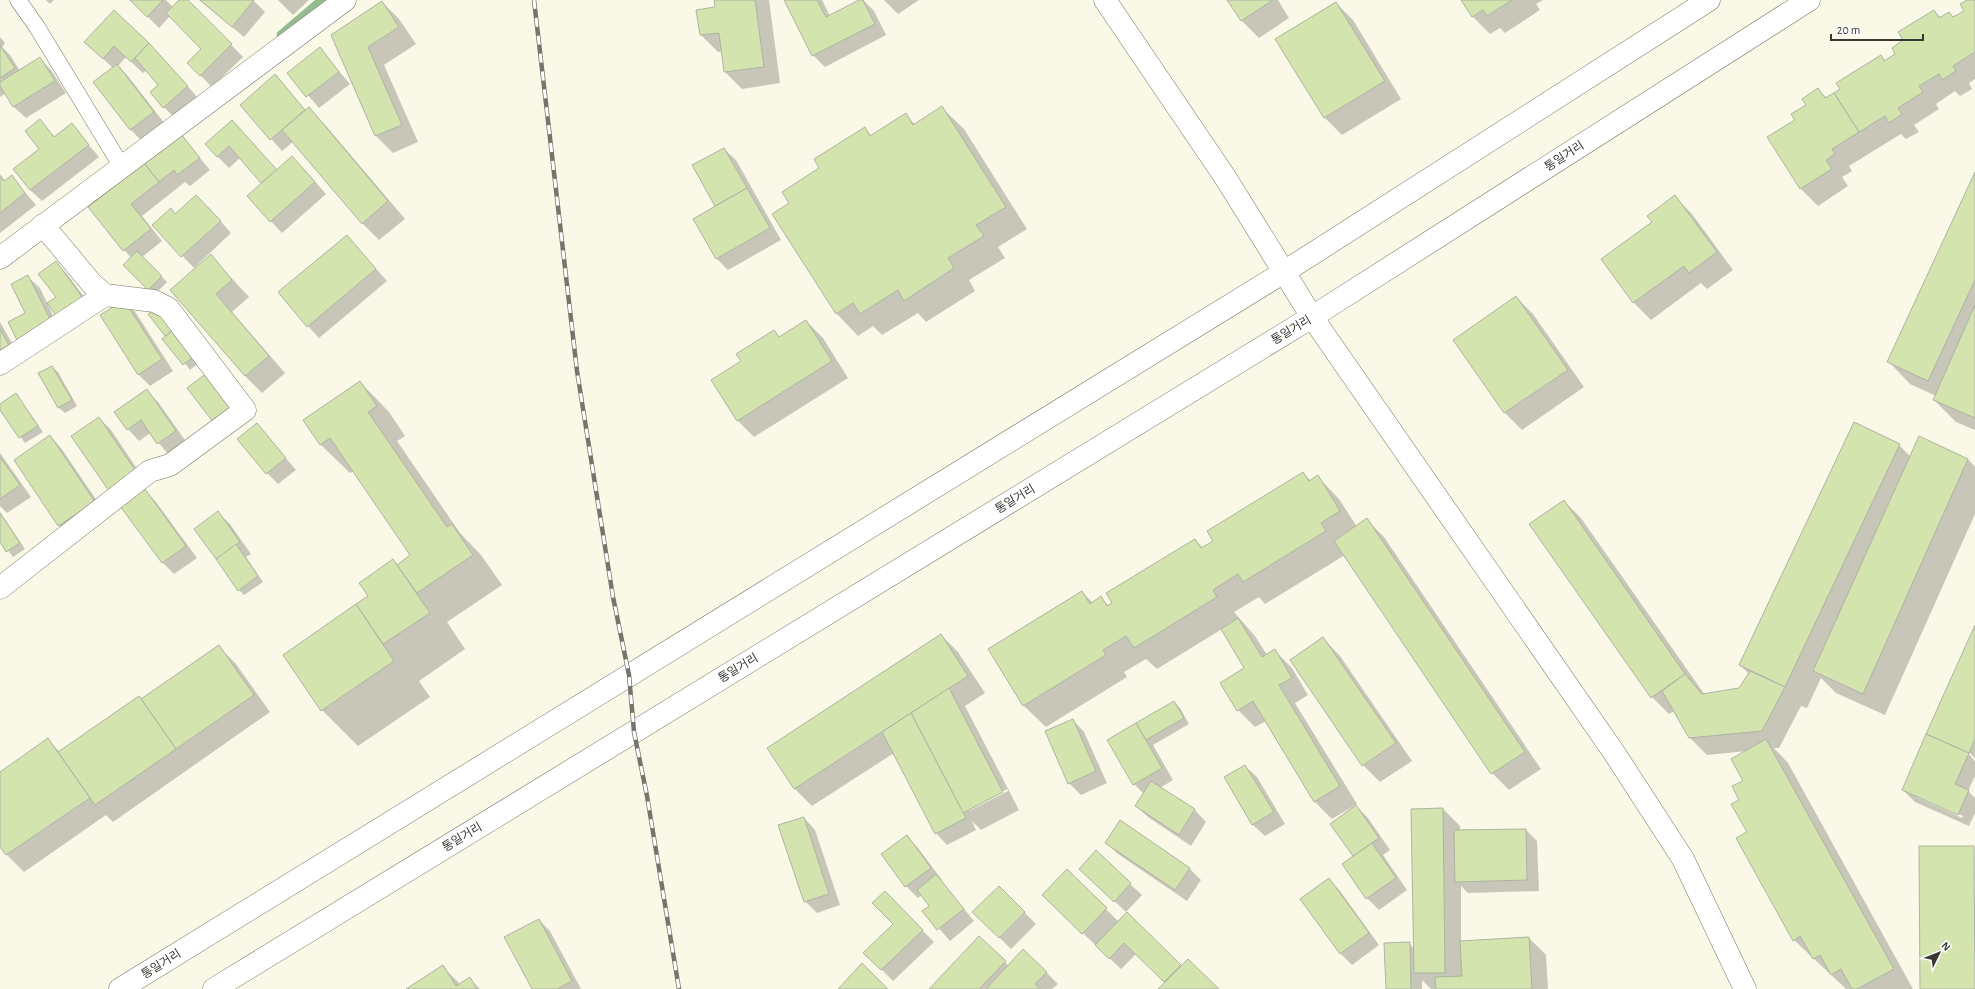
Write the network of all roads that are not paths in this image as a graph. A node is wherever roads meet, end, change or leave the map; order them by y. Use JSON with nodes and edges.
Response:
{"nodes":[{"id":1,"x":18,"y":0,"type":"edge"},
{"id":2,"x":345,"y":0,"type":"edge"},
{"id":3,"x":1105,"y":0,"type":"edge"},
{"id":4,"x":1709,"y":0,"type":"edge"},
{"id":5,"x":1809,"y":0,"type":"edge"},
{"id":6,"x":118,"y":161,"type":"junction"},
{"id":7,"x":43,"y":225,"type":"junction"},
{"id":8,"x":0,"y":258,"type":"edge"},
{"id":9,"x":1284,"y":272,"type":"junction"},
{"id":10,"x":105,"y":295,"type":"junction"},
{"id":11,"x":1312,"y":317,"type":"junction"},
{"id":12,"x":0,"y":364,"type":"edge"},
{"id":13,"x":0,"y":588,"type":"edge"},
{"id":14,"x":120,"y":989,"type":"edge"},
{"id":15,"x":214,"y":989,"type":"edge"},
{"id":16,"x":1744,"y":989,"type":"edge"}],
"edges":[{"from":1,"to":6,"type":"lane"},
{"from":2,"to":6,"type":"main road"},
{"from":3,"to":9,"type":"main road"},
{"from":4,"to":9,"type":"main road","name":"통일거리"},
{"from":5,"to":11,"type":"main road","name":"통일거리"},
{"from":6,"to":7,"type":"main road"},
{"from":7,"to":8,"type":"main road"},
{"from":7,"to":10,"type":"main road"},
{"from":9,"to":11,"type":"main road"},
{"from":9,"to":14,"type":"main road","name":"통일거리"},
{"from":10,"to":12,"type":"main road"},
{"from":10,"to":13,"type":"main road"},
{"from":11,"to":15,"type":"main road","name":"통일거리"},
{"from":11,"to":16,"type":"main road"}]}
